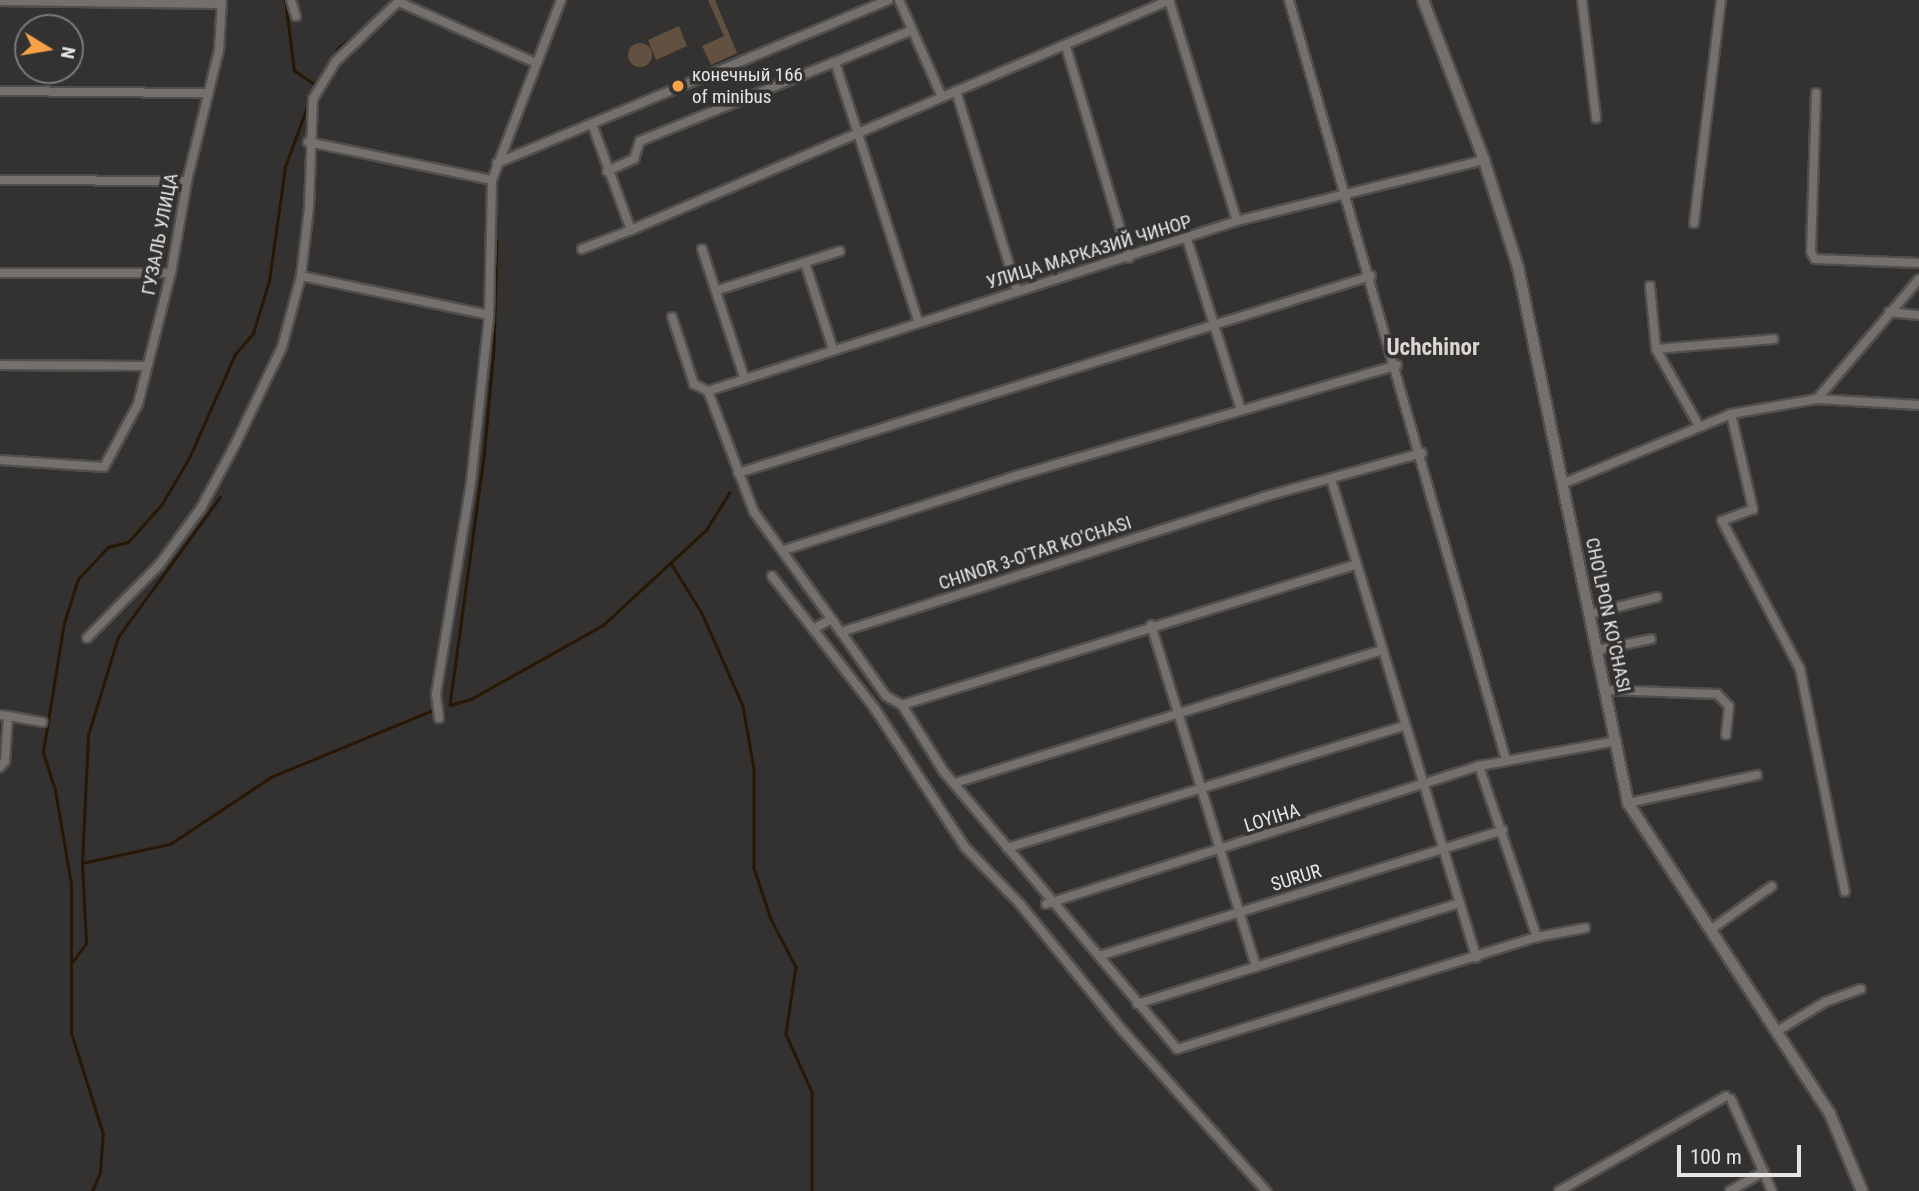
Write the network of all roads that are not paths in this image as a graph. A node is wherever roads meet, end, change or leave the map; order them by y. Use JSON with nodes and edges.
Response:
{"nodes":[{"id":1,"x":291,"y":0,"type":"edge"},
{"id":2,"x":561,"y":0,"type":"edge"},
{"id":3,"x":888,"y":0,"type":"edge"},
{"id":4,"x":899,"y":0,"type":"edge"},
{"id":5,"x":1170,"y":0,"type":"edge"},
{"id":6,"x":1289,"y":0,"type":"edge"},
{"id":7,"x":1423,"y":0,"type":"edge"},
{"id":8,"x":1582,"y":0,"type":"edge"},
{"id":9,"x":1721,"y":0,"type":"edge"},
{"id":10,"x":0,"y":1,"type":"edge"},
{"id":11,"x":399,"y":1,"type":"edge"},
{"id":12,"x":222,"y":2,"type":"edge"},
{"id":13,"x":296,"y":16,"type":"dead end"},
{"id":14,"x":910,"y":31,"type":"junction"},
{"id":15,"x":1066,"y":47,"type":"junction"},
{"id":16,"x":534,"y":62,"type":"junction"},
{"id":17,"x":835,"y":62,"type":"junction"},
{"id":18,"x":0,"y":91,"type":"edge"},
{"id":19,"x":956,"y":91,"type":"junction"},
{"id":20,"x":207,"y":93,"type":"junction"},
{"id":21,"x":1816,"y":93,"type":"dead end"},
{"id":22,"x":942,"y":97,"type":"junction"},
{"id":23,"x":1596,"y":118,"type":"dead end"},
{"id":24,"x":592,"y":124,"type":"junction"},
{"id":25,"x":860,"y":132,"type":"junction"},
{"id":26,"x":308,"y":142,"type":"junction"},
{"id":27,"x":1484,"y":160,"type":"junction"},
{"id":28,"x":497,"y":163,"type":"junction"},
{"id":29,"x":607,"y":171,"type":"junction"},
{"id":30,"x":0,"y":180,"type":"edge"},
{"id":31,"x":492,"y":180,"type":"junction"},
{"id":32,"x":187,"y":181,"type":"junction"},
{"id":33,"x":1347,"y":191,"type":"junction"},
{"id":34,"x":1237,"y":222,"type":"junction"},
{"id":35,"x":1695,"y":223,"type":"dead end"},
{"id":36,"x":628,"y":230,"type":"junction"},
{"id":37,"x":1187,"y":239,"type":"junction"},
{"id":38,"x":582,"y":248,"type":"dead end"},
{"id":39,"x":702,"y":248,"type":"dead end"},
{"id":40,"x":840,"y":251,"type":"dead end"},
{"id":41,"x":1129,"y":258,"type":"junction"},
{"id":42,"x":805,"y":263,"type":"junction"},
{"id":43,"x":1919,"y":263,"type":"edge"},
{"id":44,"x":0,"y":273,"type":"edge"},
{"id":45,"x":171,"y":273,"type":"junction"},
{"id":46,"x":301,"y":276,"type":"junction"},
{"id":47,"x":1371,"y":276,"type":"junction"},
{"id":48,"x":1919,"y":279,"type":"edge"},
{"id":49,"x":1650,"y":286,"type":"dead end"},
{"id":50,"x":718,"y":290,"type":"junction"},
{"id":51,"x":1017,"y":291,"type":"junction"},
{"id":52,"x":1889,"y":312,"type":"junction"},
{"id":53,"x":1919,"y":314,"type":"edge"},
{"id":54,"x":489,"y":315,"type":"junction"},
{"id":55,"x":672,"y":317,"type":"dead end"},
{"id":56,"x":919,"y":323,"type":"junction"},
{"id":57,"x":1214,"y":323,"type":"junction"},
{"id":58,"x":1774,"y":339,"type":"dead end"},
{"id":59,"x":833,"y":349,"type":"junction"},
{"id":60,"x":1656,"y":349,"type":"junction"},
{"id":61,"x":0,"y":365,"type":"edge"},
{"id":62,"x":146,"y":366,"type":"junction"},
{"id":63,"x":1397,"y":366,"type":"junction"},
{"id":64,"x":744,"y":377,"type":"junction"},
{"id":65,"x":708,"y":391,"type":"junction"},
{"id":66,"x":1817,"y":399,"type":"junction"},
{"id":67,"x":1919,"y":405,"type":"edge"},
{"id":68,"x":1241,"y":410,"type":"junction"},
{"id":69,"x":1731,"y":414,"type":"junction"},
{"id":70,"x":1699,"y":426,"type":"junction"},
{"id":71,"x":1422,"y":453,"type":"junction"},
{"id":72,"x":0,"y":460,"type":"edge"},
{"id":73,"x":737,"y":473,"type":"junction"},
{"id":74,"x":1331,"y":479,"type":"junction"},
{"id":75,"x":1562,"y":484,"type":"junction"},
{"id":76,"x":784,"y":551,"type":"junction"},
{"id":77,"x":1355,"y":565,"type":"junction"},
{"id":78,"x":772,"y":576,"type":"dead end"},
{"id":79,"x":1657,"y":597,"type":"dead end"},
{"id":80,"x":1590,"y":614,"type":"junction"},
{"id":81,"x":832,"y":618,"type":"junction"},
{"id":82,"x":1151,"y":625,"type":"junction"},
{"id":83,"x":813,"y":629,"type":"junction"},
{"id":84,"x":841,"y":632,"type":"junction"},
{"id":85,"x":87,"y":638,"type":"dead end"},
{"id":86,"x":1651,"y":639,"type":"dead end"},
{"id":87,"x":1381,"y":650,"type":"junction"},
{"id":88,"x":1598,"y":650,"type":"junction"},
{"id":89,"x":1606,"y":691,"type":"junction"},
{"id":90,"x":902,"y":705,"type":"junction"},
{"id":91,"x":1178,"y":713,"type":"junction"},
{"id":92,"x":4,"y":716,"type":"edge"},
{"id":93,"x":439,"y":718,"type":"dead end"},
{"id":94,"x":42,"y":722,"type":"dead end"},
{"id":95,"x":1404,"y":726,"type":"junction"},
{"id":96,"x":1727,"y":735,"type":"dead end"},
{"id":97,"x":1618,"y":741,"type":"junction"},
{"id":98,"x":1506,"y":760,"type":"junction"},
{"id":99,"x":1479,"y":766,"type":"junction"},
{"id":100,"x":0,"y":767,"type":"edge"},
{"id":101,"x":1757,"y":775,"type":"dead end"},
{"id":102,"x":955,"y":783,"type":"junction"},
{"id":103,"x":1423,"y":788,"type":"junction"},
{"id":104,"x":1201,"y":789,"type":"junction"},
{"id":105,"x":1629,"y":803,"type":"junction"},
{"id":106,"x":1503,"y":830,"type":"junction"},
{"id":107,"x":1007,"y":848,"type":"junction"},
{"id":108,"x":1442,"y":849,"type":"junction"},
{"id":109,"x":1220,"y":850,"type":"junction"},
{"id":110,"x":1772,"y":886,"type":"dead end"},
{"id":111,"x":1844,"y":892,"type":"dead end"},
{"id":112,"x":1459,"y":902,"type":"junction"},
{"id":113,"x":1049,"y":903,"type":"junction"},
{"id":114,"x":1239,"y":912,"type":"junction"},
{"id":115,"x":1585,"y":928,"type":"dead end"},
{"id":116,"x":1713,"y":928,"type":"junction"},
{"id":117,"x":1537,"y":937,"type":"junction"},
{"id":118,"x":1099,"y":956,"type":"junction"},
{"id":119,"x":1476,"y":957,"type":"junction"},
{"id":120,"x":1256,"y":967,"type":"junction"},
{"id":121,"x":1861,"y":989,"type":"dead end"},
{"id":122,"x":1137,"y":1004,"type":"junction"},
{"id":123,"x":1779,"y":1030,"type":"junction"},
{"id":124,"x":1764,"y":1171,"type":"junction"},
{"id":125,"x":1266,"y":1191,"type":"edge"},
{"id":126,"x":1559,"y":1191,"type":"edge"},
{"id":127,"x":1730,"y":1191,"type":"edge"},
{"id":128,"x":1772,"y":1191,"type":"edge"},
{"id":129,"x":1862,"y":1191,"type":"edge"}],
"edges":[{"from":1,"to":13,"type":"street"},
{"from":2,"to":16,"type":"street"},
{"from":3,"to":24,"type":"street"},
{"from":4,"to":14,"type":"street"},
{"from":5,"to":15,"type":"street"},
{"from":5,"to":34,"type":"street"},
{"from":6,"to":33,"type":"street"},
{"from":7,"to":27,"type":"main road","name":"CHO'LPON KO'CHASI"},
{"from":8,"to":23,"type":"street"},
{"from":9,"to":35,"type":"street"},
{"from":10,"to":12,"type":"street"},
{"from":11,"to":16,"type":"street"},
{"from":11,"to":26,"type":"street"},
{"from":12,"to":20,"type":"street","name":"ГУЗАЛЬ УЛИЦА"},
{"from":14,"to":17,"type":"street"},
{"from":14,"to":22,"type":"street"},
{"from":15,"to":19,"type":"street"},
{"from":15,"to":41,"type":"street"},
{"from":16,"to":28,"type":"street"},
{"from":17,"to":25,"type":"street"},
{"from":17,"to":29,"type":"street"},
{"from":18,"to":20,"type":"street"},
{"from":19,"to":22,"type":"street"},
{"from":19,"to":51,"type":"street"},
{"from":20,"to":32,"type":"street","name":"ГУЗАЛЬ УЛИЦА"},
{"from":21,"to":43,"type":"street"},
{"from":22,"to":25,"type":"street"},
{"from":24,"to":28,"type":"street"},
{"from":24,"to":29,"type":"street"},
{"from":25,"to":36,"type":"street"},
{"from":25,"to":56,"type":"street"},
{"from":26,"to":31,"type":"street"},
{"from":26,"to":46,"type":"street"},
{"from":27,"to":33,"type":"street","name":"УЛИЦА МАРКАЗИЙ ЧИНОР"},
{"from":27,"to":75,"type":"main road","name":"CHO'LPON KO'CHASI"},
{"from":28,"to":31,"type":"street"},
{"from":29,"to":36,"type":"street"},
{"from":30,"to":32,"type":"street"},
{"from":31,"to":54,"type":"street"},
{"from":32,"to":45,"type":"street","name":"ГУЗАЛЬ УЛИЦА"},
{"from":33,"to":34,"type":"street","name":"УЛИЦА МАРКАЗИЙ ЧИНОР"},
{"from":33,"to":47,"type":"street"},
{"from":34,"to":37,"type":"street","name":"УЛИЦА МАРКАЗИЙ ЧИНОР"},
{"from":36,"to":38,"type":"street"},
{"from":37,"to":41,"type":"street","name":"УЛИЦА МАРКАЗИЙ ЧИНОР"},
{"from":37,"to":57,"type":"street"},
{"from":39,"to":50,"type":"street"},
{"from":40,"to":42,"type":"street"},
{"from":41,"to":51,"type":"street","name":"УЛИЦА МАРКАЗИЙ ЧИНОР"},
{"from":42,"to":50,"type":"street"},
{"from":42,"to":59,"type":"street"},
{"from":44,"to":45,"type":"street"},
{"from":45,"to":62,"type":"street","name":"ГУЗАЛЬ УЛИЦА"},
{"from":46,"to":54,"type":"street"},
{"from":46,"to":85,"type":"street"},
{"from":47,"to":57,"type":"street"},
{"from":47,"to":63,"type":"street"},
{"from":48,"to":52,"type":"street"},
{"from":49,"to":60,"type":"street"},
{"from":50,"to":64,"type":"street"},
{"from":51,"to":56,"type":"street","name":"УЛИЦА МАРКАЗИЙ ЧИНОР"},
{"from":52,"to":53,"type":"street"},
{"from":52,"to":66,"type":"street"},
{"from":54,"to":93,"type":"street"},
{"from":55,"to":65,"type":"street"},
{"from":56,"to":59,"type":"street","name":"УЛИЦА МАРКАЗИЙ ЧИНОР"},
{"from":57,"to":68,"type":"street"},
{"from":57,"to":73,"type":"street"},
{"from":58,"to":60,"type":"street"},
{"from":59,"to":64,"type":"street","name":"УЛИЦА МАРКАЗИЙ ЧИНОР"},
{"from":60,"to":70,"type":"street"},
{"from":61,"to":62,"type":"street"},
{"from":62,"to":72,"type":"street","name":"ГУЗАЛЬ УЛИЦА"},
{"from":63,"to":68,"type":"street"},
{"from":63,"to":71,"type":"street"},
{"from":64,"to":65,"type":"street","name":"УЛИЦА МАРКАЗИЙ ЧИНОР"},
{"from":65,"to":73,"type":"street"},
{"from":66,"to":67,"type":"street"},
{"from":66,"to":69,"type":"street"},
{"from":68,"to":76,"type":"street"},
{"from":69,"to":70,"type":"street"},
{"from":69,"to":111,"type":"street"},
{"from":70,"to":75,"type":"street"},
{"from":71,"to":74,"type":"street","name":"CHINOR 3-O'TAR KO'CHASI"},
{"from":71,"to":98,"type":"street"},
{"from":73,"to":76,"type":"street"},
{"from":74,"to":77,"type":"street"},
{"from":74,"to":84,"type":"street","name":"CHINOR 3-O'TAR KO'CHASI"},
{"from":75,"to":80,"type":"main road","name":"CHO'LPON KO'CHASI"},
{"from":76,"to":81,"type":"street"},
{"from":77,"to":82,"type":"street"},
{"from":77,"to":87,"type":"street"},
{"from":78,"to":83,"type":"street"},
{"from":79,"to":80,"type":"street"},
{"from":80,"to":88,"type":"main road","name":"CHO'LPON KO'CHASI"},
{"from":81,"to":83,"type":"street"},
{"from":81,"to":84,"type":"street"},
{"from":82,"to":90,"type":"street"},
{"from":82,"to":91,"type":"street"},
{"from":83,"to":125,"type":"street"},
{"from":84,"to":90,"type":"street"},
{"from":86,"to":88,"type":"street"},
{"from":87,"to":91,"type":"street"},
{"from":87,"to":95,"type":"street"},
{"from":88,"to":89,"type":"main road","name":"CHO'LPON KO'CHASI"},
{"from":89,"to":96,"type":"street"},
{"from":89,"to":97,"type":"main road","name":"CHO'LPON KO'CHASI"},
{"from":90,"to":102,"type":"street"},
{"from":91,"to":102,"type":"street"},
{"from":91,"to":104,"type":"street"},
{"from":92,"to":94,"type":"street"},
{"from":92,"to":100,"type":"street"},
{"from":95,"to":103,"type":"street"},
{"from":95,"to":104,"type":"street"},
{"from":97,"to":98,"type":"street","name":"LOYIHA"},
{"from":97,"to":105,"type":"main road","name":"CHO'LPON KO'CHASI"},
{"from":98,"to":99,"type":"street","name":"LOYIHA"},
{"from":99,"to":103,"type":"street","name":"LOYIHA"},
{"from":99,"to":106,"type":"street"},
{"from":101,"to":105,"type":"street"},
{"from":102,"to":107,"type":"street"},
{"from":103,"to":108,"type":"street"},
{"from":103,"to":109,"type":"street","name":"LOYIHA"},
{"from":104,"to":107,"type":"street"},
{"from":104,"to":109,"type":"street"},
{"from":105,"to":116,"type":"main road","name":"CHO'LPON KO'CHASI"},
{"from":106,"to":108,"type":"street","name":"SURUR"},
{"from":106,"to":117,"type":"street"},
{"from":107,"to":113,"type":"street"},
{"from":108,"to":112,"type":"street"},
{"from":108,"to":114,"type":"street","name":"SURUR"},
{"from":109,"to":113,"type":"street","name":"LOYIHA"},
{"from":109,"to":114,"type":"street"},
{"from":110,"to":116,"type":"street"},
{"from":112,"to":119,"type":"street"},
{"from":112,"to":120,"type":"street"},
{"from":113,"to":118,"type":"street"},
{"from":114,"to":118,"type":"street","name":"SURUR"},
{"from":114,"to":120,"type":"street"},
{"from":115,"to":117,"type":"street"},
{"from":116,"to":123,"type":"main road","name":"CHO'LPON KO'CHASI"},
{"from":117,"to":119,"type":"street"},
{"from":118,"to":122,"type":"street"},
{"from":119,"to":122,"type":"street"},
{"from":120,"to":122,"type":"street"},
{"from":121,"to":123,"type":"street"},
{"from":123,"to":129,"type":"main road","name":"CHO'LPON KO'CHASI"},
{"from":124,"to":126,"type":"street"},
{"from":124,"to":127,"type":"street"},
{"from":124,"to":128,"type":"street"}]}
